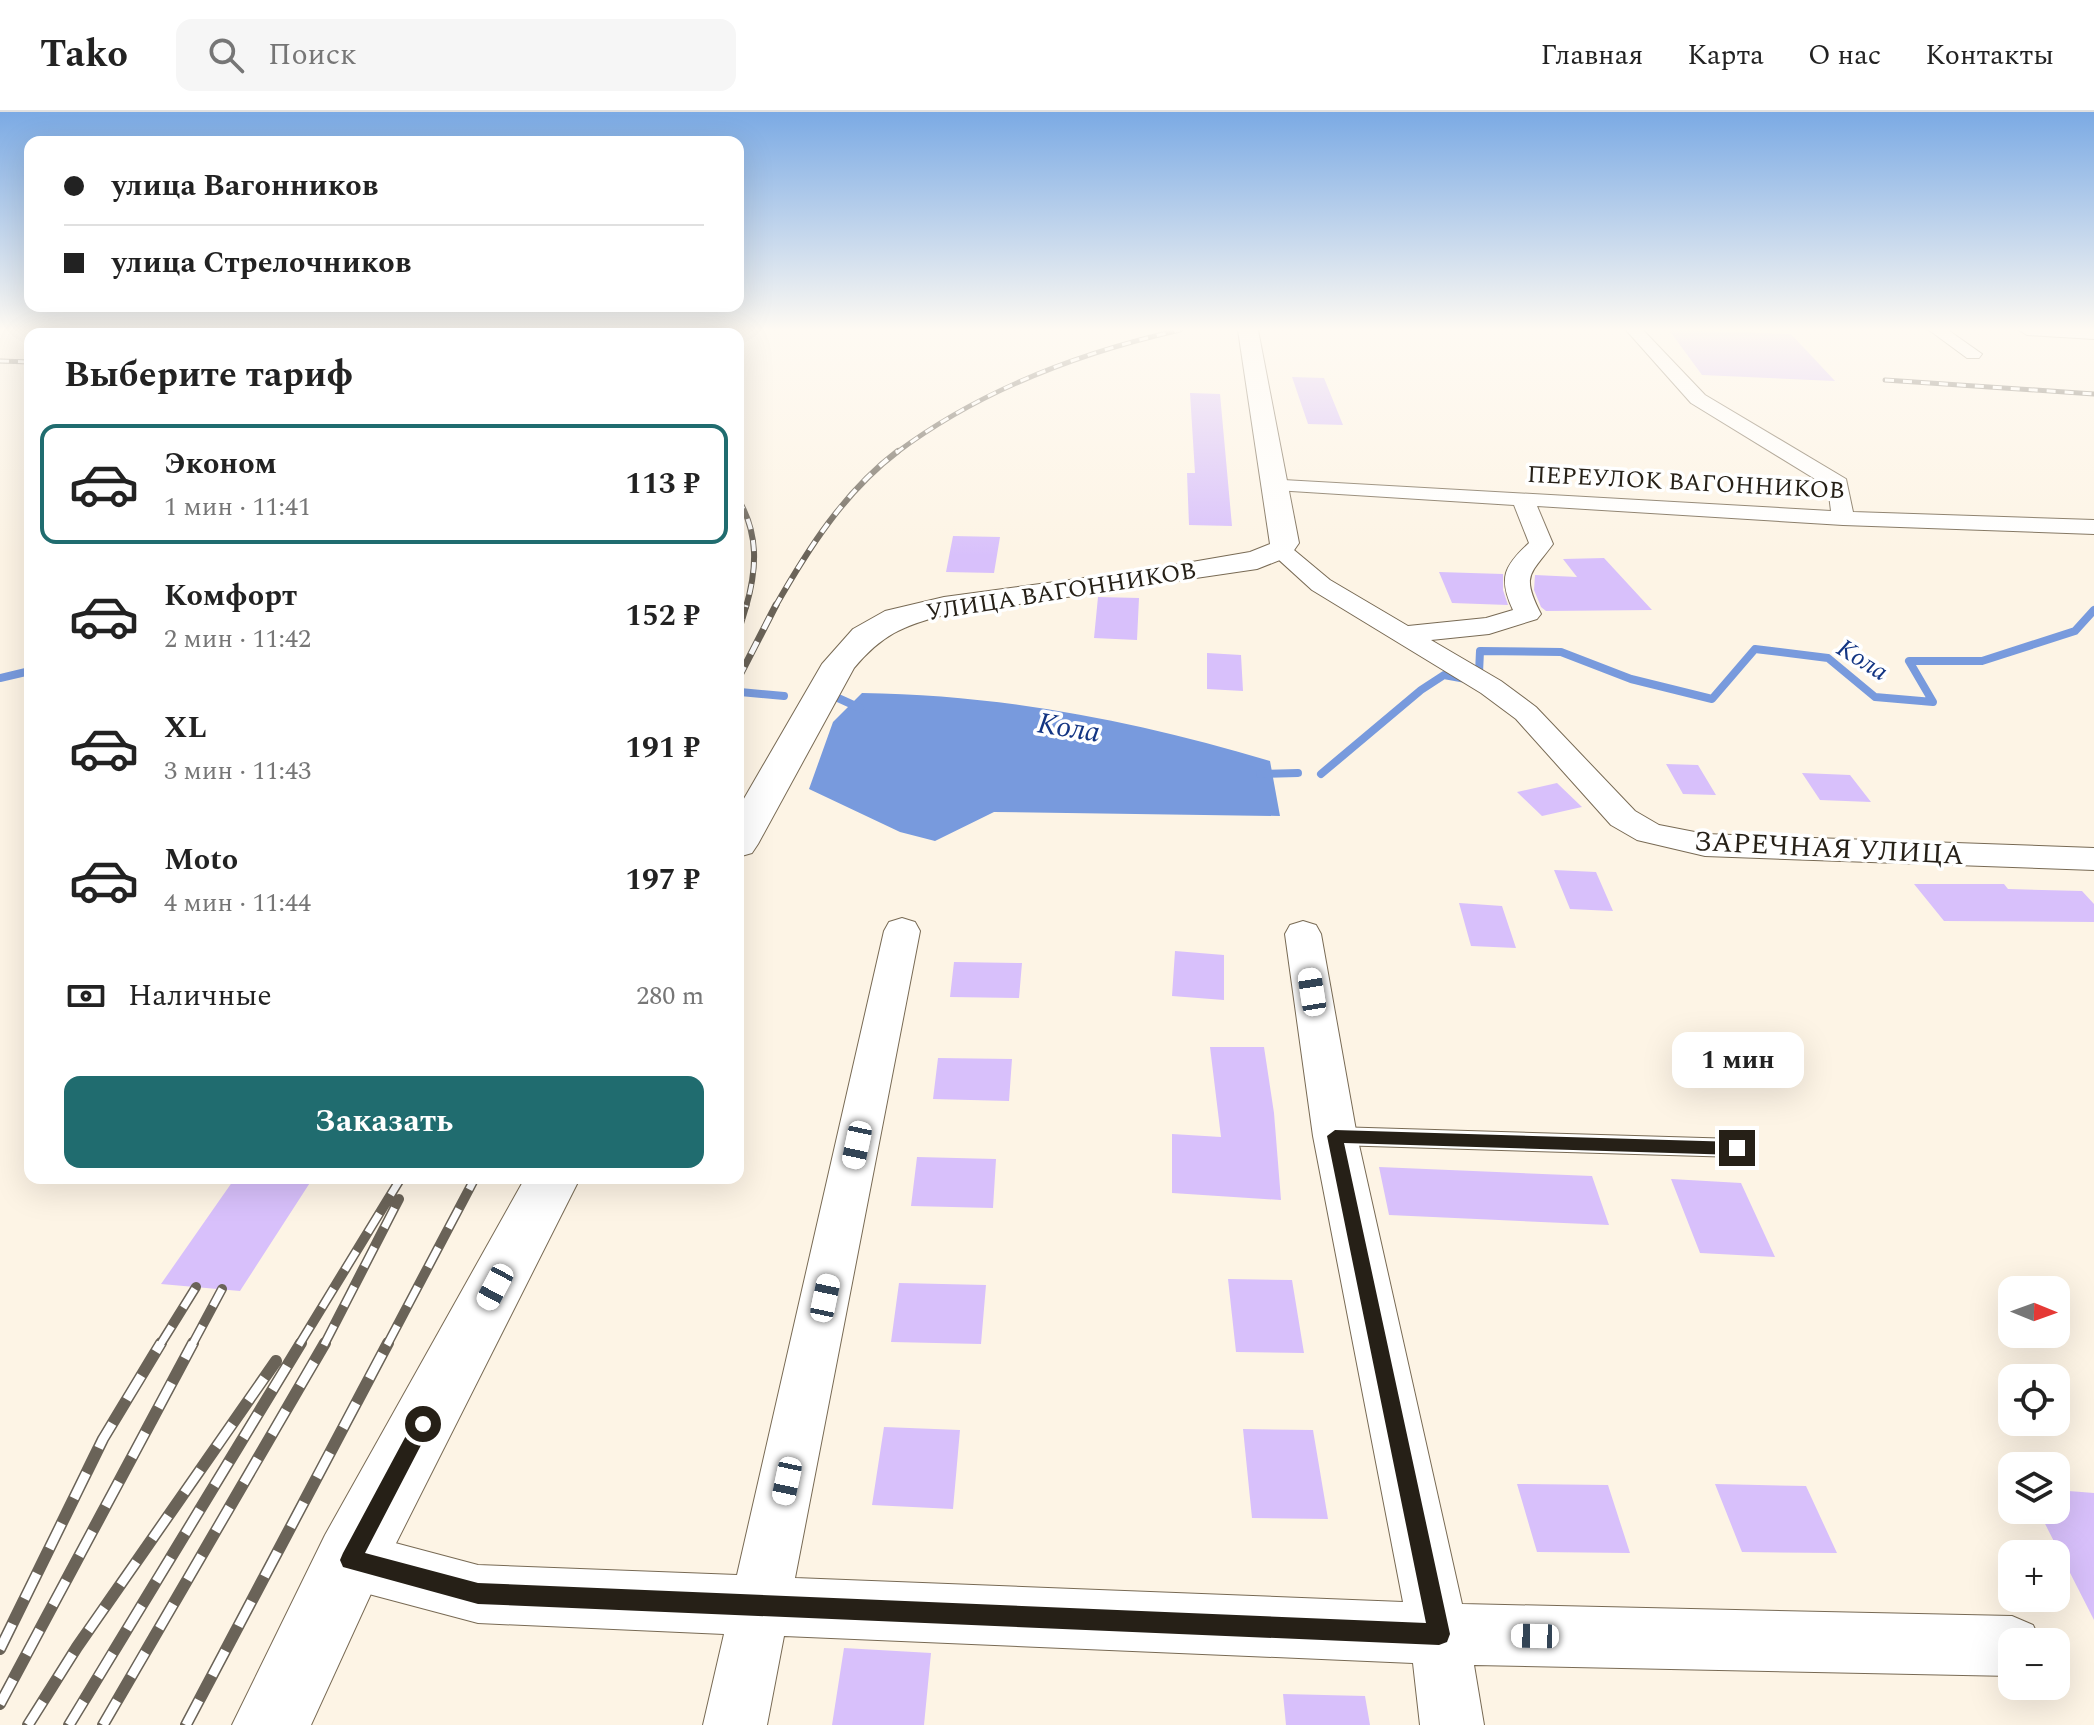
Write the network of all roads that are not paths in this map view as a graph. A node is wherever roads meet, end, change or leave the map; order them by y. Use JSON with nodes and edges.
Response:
{"nodes":[{"id":1,"x":1261,"y":405,"type":"edge"},
{"id":2,"x":1708,"y":405,"type":"edge"},
{"id":3,"x":1275,"y":484,"type":"junction"},
{"id":4,"x":1523,"y":499,"type":"junction"},
{"id":5,"x":1843,"y":518,"type":"junction"},
{"id":6,"x":2094,"y":527,"type":"edge"},
{"id":7,"x":1280,"y":550,"type":"junction"},
{"id":8,"x":1401,"y":635,"type":"junction"},
{"id":9,"x":744,"y":833,"type":"edge"},
{"id":10,"x":2094,"y":859,"type":"edge"},
{"id":11,"x":902,"y":931,"type":"dead end"},
{"id":12,"x":1303,"y":934,"type":"dead end"},
{"id":13,"x":1335,"y":1136,"type":"junction"},
{"id":14,"x":1737,"y":1148,"type":"dead end"},
{"id":15,"x":550,"y":1184,"type":"edge"},
{"id":16,"x":350,"y":1560,"type":"junction"},
{"id":17,"x":761,"y":1604,"type":"junction"},
{"id":18,"x":1439,"y":1634,"type":"junction"},
{"id":19,"x":1998,"y":1646,"type":"edge"},
{"id":20,"x":271,"y":1725,"type":"edge"},
{"id":21,"x":735,"y":1725,"type":"edge"},
{"id":22,"x":1452,"y":1725,"type":"edge"}],
"edges":[{"from":1,"to":3,"type":"street"},
{"from":2,"to":5,"type":"street"},
{"from":3,"to":4,"type":"street","name":"ПЕРЕУЛОК ВАГОННИКОВ"},
{"from":3,"to":7,"type":"street"},
{"from":4,"to":5,"type":"street","name":"ПЕРЕУЛОК ВАГОННИКОВ"},
{"from":4,"to":8,"type":"street"},
{"from":5,"to":6,"type":"street","name":"ПЕРЕУЛОК ВАГОННИКОВ"},
{"from":7,"to":8,"type":"street","name":"ЗАРЕЧНАЯ УЛИЦА"},
{"from":7,"to":9,"type":"street","name":"УЛИЦА ВАГОННИКОВ"},
{"from":8,"to":10,"type":"street","name":"ЗАРЕЧНАЯ УЛИЦА"},
{"from":11,"to":17,"type":"street"},
{"from":12,"to":13,"type":"street"},
{"from":13,"to":14,"type":"lane"},
{"from":13,"to":18,"type":"street"},
{"from":15,"to":16,"type":"street"},
{"from":16,"to":17,"type":"street"},
{"from":16,"to":20,"type":"street"},
{"from":17,"to":18,"type":"street"},
{"from":17,"to":21,"type":"street"},
{"from":18,"to":19,"type":"street"},
{"from":18,"to":22,"type":"street"}]}
